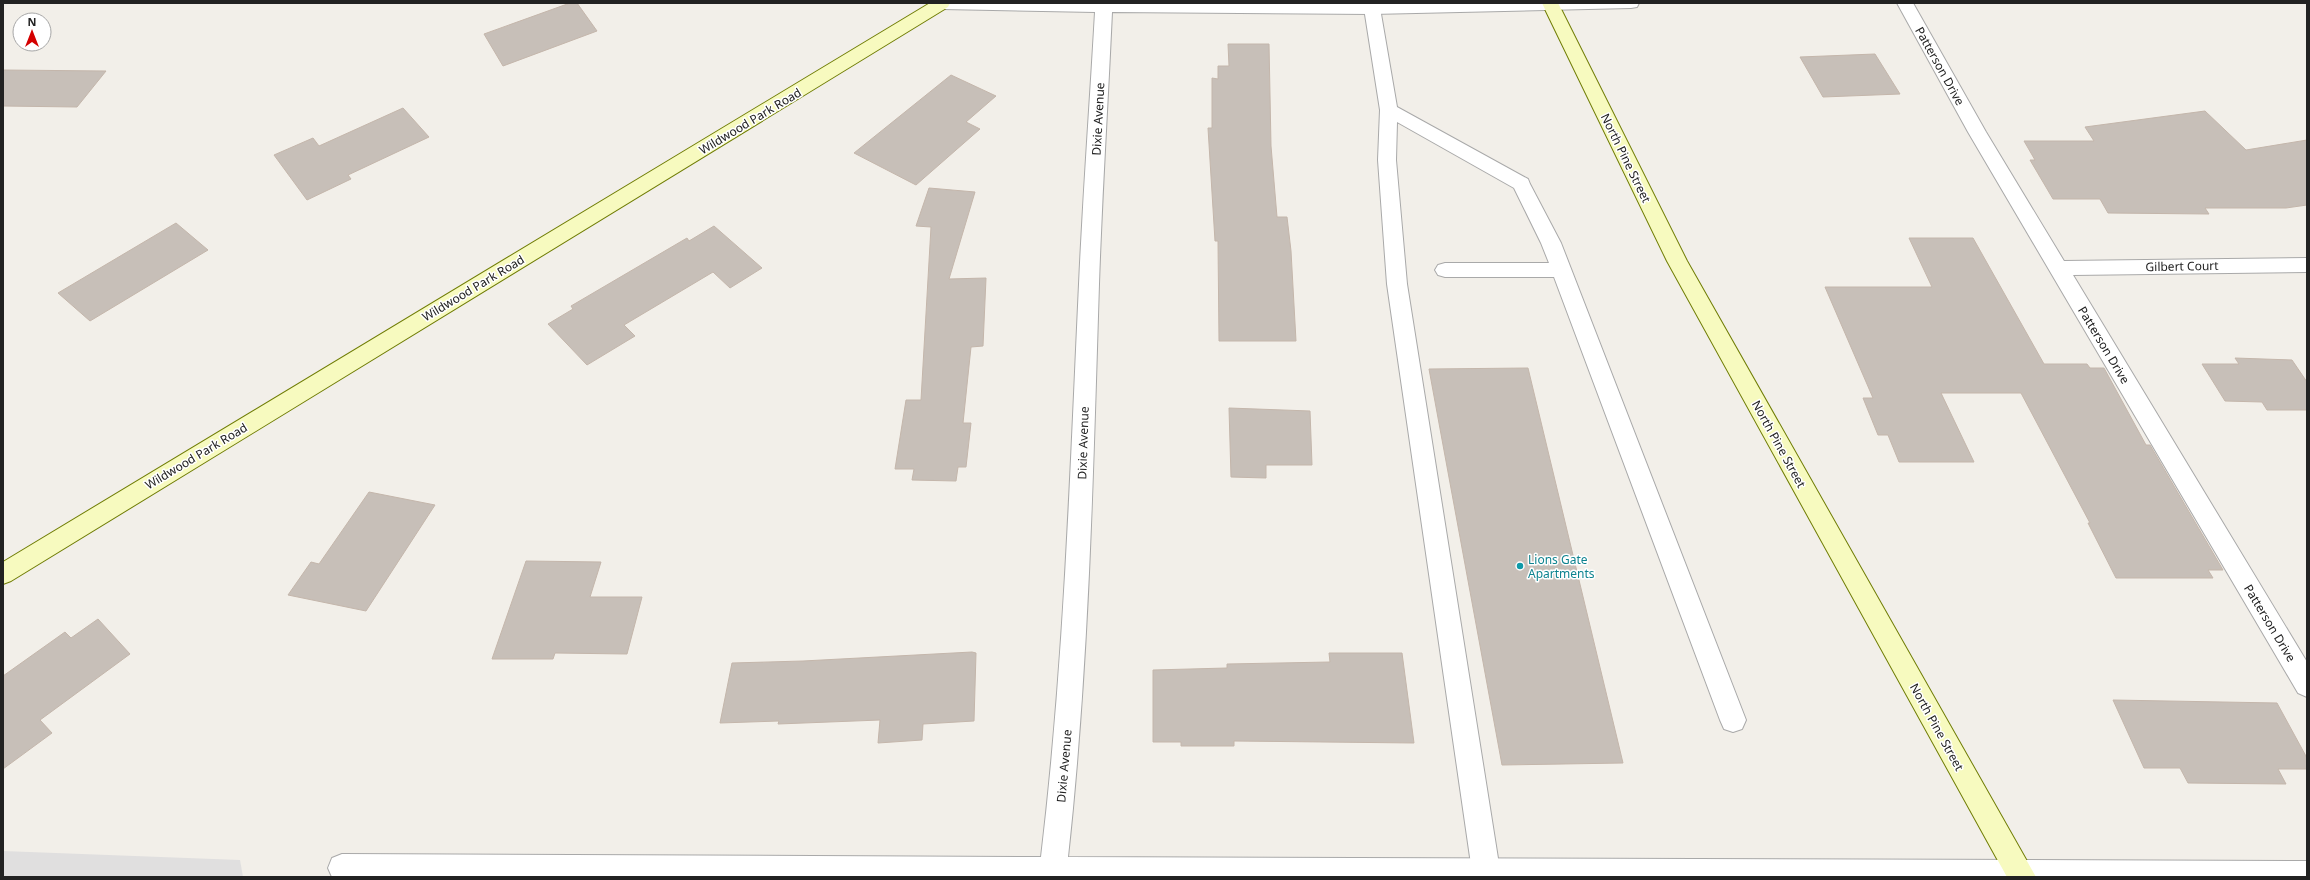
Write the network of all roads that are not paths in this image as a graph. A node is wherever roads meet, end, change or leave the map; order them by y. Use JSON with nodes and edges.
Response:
{"nodes":[{"id":1,"x":1631,"y":3,"type":"edge"},
{"id":2,"x":1905,"y":3,"type":"edge"},
{"id":3,"x":942,"y":4,"type":"edge"},
{"id":4,"x":1551,"y":5,"type":"edge"},
{"id":5,"x":1104,"y":7,"type":"junction"},
{"id":6,"x":1372,"y":8,"type":"junction"},
{"id":7,"x":1389,"y":110,"type":"junction"},
{"id":8,"x":2307,"y":265,"type":"edge"},
{"id":9,"x":2058,"y":268,"type":"junction"},
{"id":10,"x":1445,"y":270,"type":"dead end"},
{"id":11,"x":1562,"y":270,"type":"junction"},
{"id":12,"x":3,"y":574,"type":"edge"},
{"id":13,"x":2307,"y":685,"type":"edge"},
{"id":14,"x":1733,"y":720,"type":"dead end"},
{"id":15,"x":342,"y":868,"type":"dead end"},
{"id":16,"x":1486,"y":871,"type":"junction"},
{"id":17,"x":1052,"y":874,"type":"edge"},
{"id":18,"x":2307,"y":874,"type":"edge"},
{"id":19,"x":2021,"y":875,"type":"edge"}],
"edges":[{"from":1,"to":4,"type":"street"},
{"from":2,"to":9,"type":"street","name":"Patterson Drive"},
{"from":3,"to":5,"type":"street"},
{"from":3,"to":12,"type":"street","name":"Wildwood Park Road"},
{"from":4,"to":6,"type":"street"},
{"from":4,"to":19,"type":"street","name":"North Pine Street"},
{"from":5,"to":6,"type":"street"},
{"from":5,"to":17,"type":"street","name":"Dixie Avenue"},
{"from":6,"to":7,"type":"street"},
{"from":7,"to":11,"type":"street"},
{"from":7,"to":16,"type":"street"},
{"from":8,"to":9,"type":"street","name":"Gilbert Court"},
{"from":9,"to":13,"type":"street","name":"Patterson Drive"},
{"from":10,"to":11,"type":"street"},
{"from":11,"to":14,"type":"street"},
{"from":15,"to":17,"type":"street"},
{"from":16,"to":17,"type":"street"},
{"from":16,"to":19,"type":"street"},
{"from":18,"to":19,"type":"street"}]}
